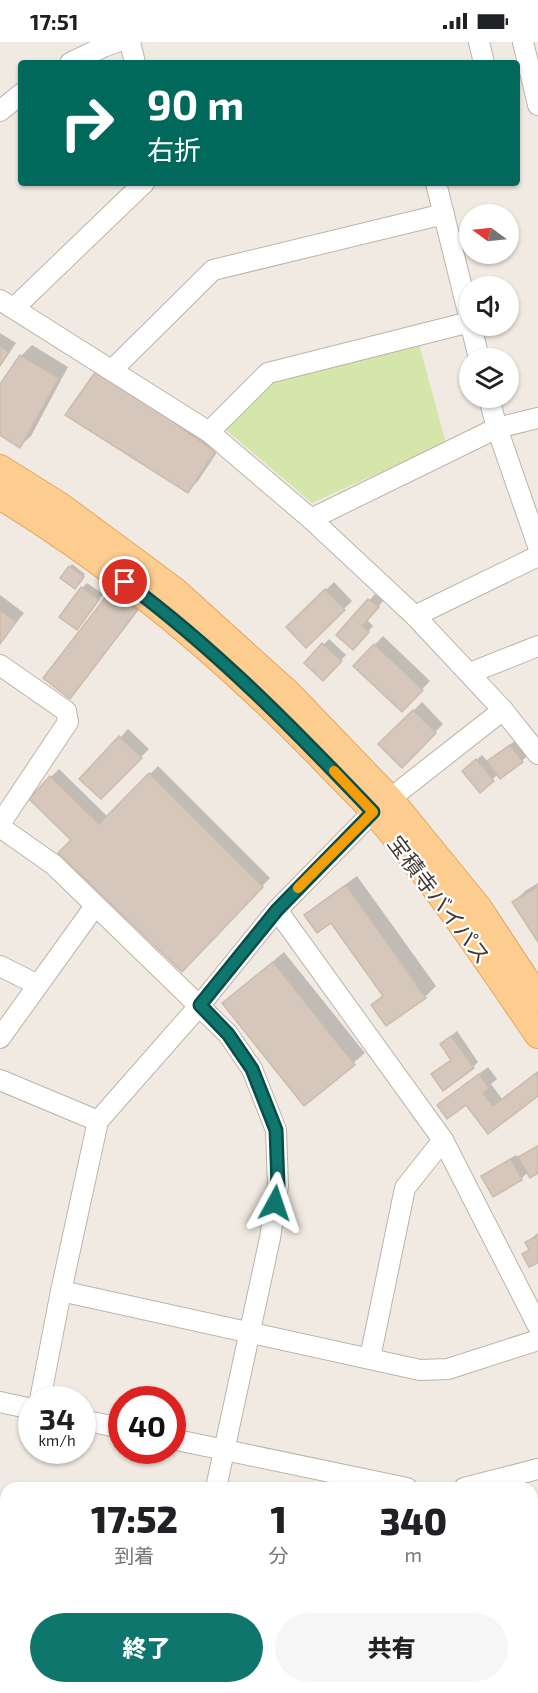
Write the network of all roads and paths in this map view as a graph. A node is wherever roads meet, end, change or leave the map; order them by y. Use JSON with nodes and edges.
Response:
{"nodes":[{"id":1,"x":117,"y":42,"type":"edge"},
{"id":2,"x":130,"y":42,"type":"edge"},
{"id":3,"x":479,"y":42,"type":"edge"},
{"id":4,"x":523,"y":42,"type":"edge"},
{"id":5,"x":76,"y":60,"type":"edge"},
{"id":6,"x":134,"y":60,"type":"edge"},
{"id":7,"x":483,"y":60,"type":"edge"},
{"id":8,"x":528,"y":76,"type":"edge"},
{"id":9,"x":18,"y":96,"type":"edge"},
{"id":10,"x":538,"y":105,"type":"edge"},
{"id":11,"x":0,"y":111,"type":"edge"},
{"id":12,"x":141,"y":186,"type":"edge"},
{"id":13,"x":437,"y":186,"type":"edge"},
{"id":14,"x":444,"y":214,"type":"junction"},
{"id":15,"x":459,"y":276,"type":"edge"},
{"id":16,"x":7,"y":304,"type":"edge"},
{"id":17,"x":459,"y":325,"type":"edge"},
{"id":18,"x":112,"y":370,"type":"junction"},
{"id":19,"x":492,"y":408,"type":"edge"},
{"id":20,"x":538,"y":418,"type":"edge"},
{"id":21,"x":497,"y":428,"type":"junction"},
{"id":22,"x":209,"y":432,"type":"junction"},
{"id":23,"x":0,"y":468,"type":"edge"},
{"id":24,"x":0,"y":496,"type":"edge"},
{"id":25,"x":311,"y":519,"type":"junction"},
{"id":26,"x":538,"y":546,"type":"edge"},
{"id":27,"x":538,"y":556,"type":"edge"},
{"id":28,"x":415,"y":616,"type":"junction"},
{"id":29,"x":538,"y":646,"type":"edge"},
{"id":30,"x":0,"y":665,"type":"edge"},
{"id":31,"x":470,"y":673,"type":"junction"},
{"id":32,"x":502,"y":710,"type":"junction"},
{"id":33,"x":535,"y":746,"type":"edge"},
{"id":34,"x":382,"y":805,"type":"junction"},
{"id":35,"x":0,"y":826,"type":"edge"},
{"id":36,"x":95,"y":906,"type":"junction"},
{"id":37,"x":277,"y":910,"type":"junction"},
{"id":38,"x":0,"y":966,"type":"edge"},
{"id":39,"x":38,"y":985,"type":"junction"},
{"id":40,"x":538,"y":998,"type":"edge"},
{"id":41,"x":200,"y":1005,"type":"junction"},
{"id":42,"x":538,"y":1035,"type":"edge"},
{"id":43,"x":0,"y":1038,"type":"edge"},
{"id":44,"x":0,"y":1080,"type":"edge"},
{"id":45,"x":98,"y":1121,"type":"junction"},
{"id":46,"x":443,"y":1140,"type":"junction"},
{"id":47,"x":61,"y":1291,"type":"junction"},
{"id":48,"x":538,"y":1326,"type":"edge"},
{"id":49,"x":248,"y":1331,"type":"junction"},
{"id":50,"x":538,"y":1340,"type":"edge"},
{"id":51,"x":370,"y":1358,"type":"junction"},
{"id":52,"x":43,"y":1386,"type":"edge"},
{"id":53,"x":0,"y":1402,"type":"edge"},
{"id":54,"x":18,"y":1406,"type":"edge"},
{"id":55,"x":186,"y":1442,"type":"edge"},
{"id":56,"x":224,"y":1450,"type":"junction"},
{"id":57,"x":538,"y":1469,"type":"edge"},
{"id":58,"x":217,"y":1482,"type":"edge"},
{"id":59,"x":378,"y":1482,"type":"edge"},
{"id":60,"x":487,"y":1482,"type":"edge"}],
"edges":[{"from":1,"to":5,"type":"street"},
{"from":2,"to":6,"type":"street"},
{"from":3,"to":7,"type":"street"},
{"from":4,"to":8,"type":"street"},
{"from":8,"to":10,"type":"street"},
{"from":9,"to":11,"type":"street"},
{"from":12,"to":16,"type":"street"},
{"from":13,"to":14,"type":"street"},
{"from":14,"to":15,"type":"street"},
{"from":14,"to":18,"type":"street"},
{"from":16,"to":18,"type":"street"},
{"from":17,"to":22,"type":"street"},
{"from":18,"to":22,"type":"street"},
{"from":19,"to":21,"type":"street"},
{"from":20,"to":21,"type":"street"},
{"from":21,"to":25,"type":"street"},
{"from":21,"to":26,"type":"street"},
{"from":22,"to":25,"type":"street"},
{"from":23,"to":34,"type":"main road","name":"宝積寺バイパス"},
{"from":24,"to":34,"type":"main road","name":"宝積寺バイパス"},
{"from":25,"to":28,"type":"street"},
{"from":27,"to":28,"type":"street"},
{"from":28,"to":31,"type":"street"},
{"from":29,"to":31,"type":"street"},
{"from":30,"to":35,"type":"street"},
{"from":31,"to":32,"type":"street"},
{"from":32,"to":33,"type":"street"},
{"from":32,"to":34,"type":"street"},
{"from":34,"to":37,"type":"street"},
{"from":34,"to":40,"type":"main road","name":"宝積寺バイパス"},
{"from":34,"to":42,"type":"main road","name":"宝積寺バイパス"},
{"from":35,"to":36,"type":"street"},
{"from":36,"to":39,"type":"street"},
{"from":36,"to":41,"type":"street"},
{"from":37,"to":41,"type":"street"},
{"from":37,"to":46,"type":"street"},
{"from":38,"to":39,"type":"street"},
{"from":39,"to":43,"type":"street"},
{"from":41,"to":45,"type":"street"},
{"from":41,"to":49,"type":"street"},
{"from":44,"to":45,"type":"street"},
{"from":45,"to":47,"type":"street"},
{"from":46,"to":48,"type":"street"},
{"from":46,"to":51,"type":"street"},
{"from":47,"to":49,"type":"street"},
{"from":47,"to":52,"type":"street"},
{"from":49,"to":51,"type":"street"},
{"from":49,"to":56,"type":"street"},
{"from":50,"to":51,"type":"street"},
{"from":53,"to":54,"type":"street"},
{"from":55,"to":56,"type":"street"},
{"from":56,"to":58,"type":"street"},
{"from":56,"to":59,"type":"street"},
{"from":57,"to":60,"type":"street"}]}
